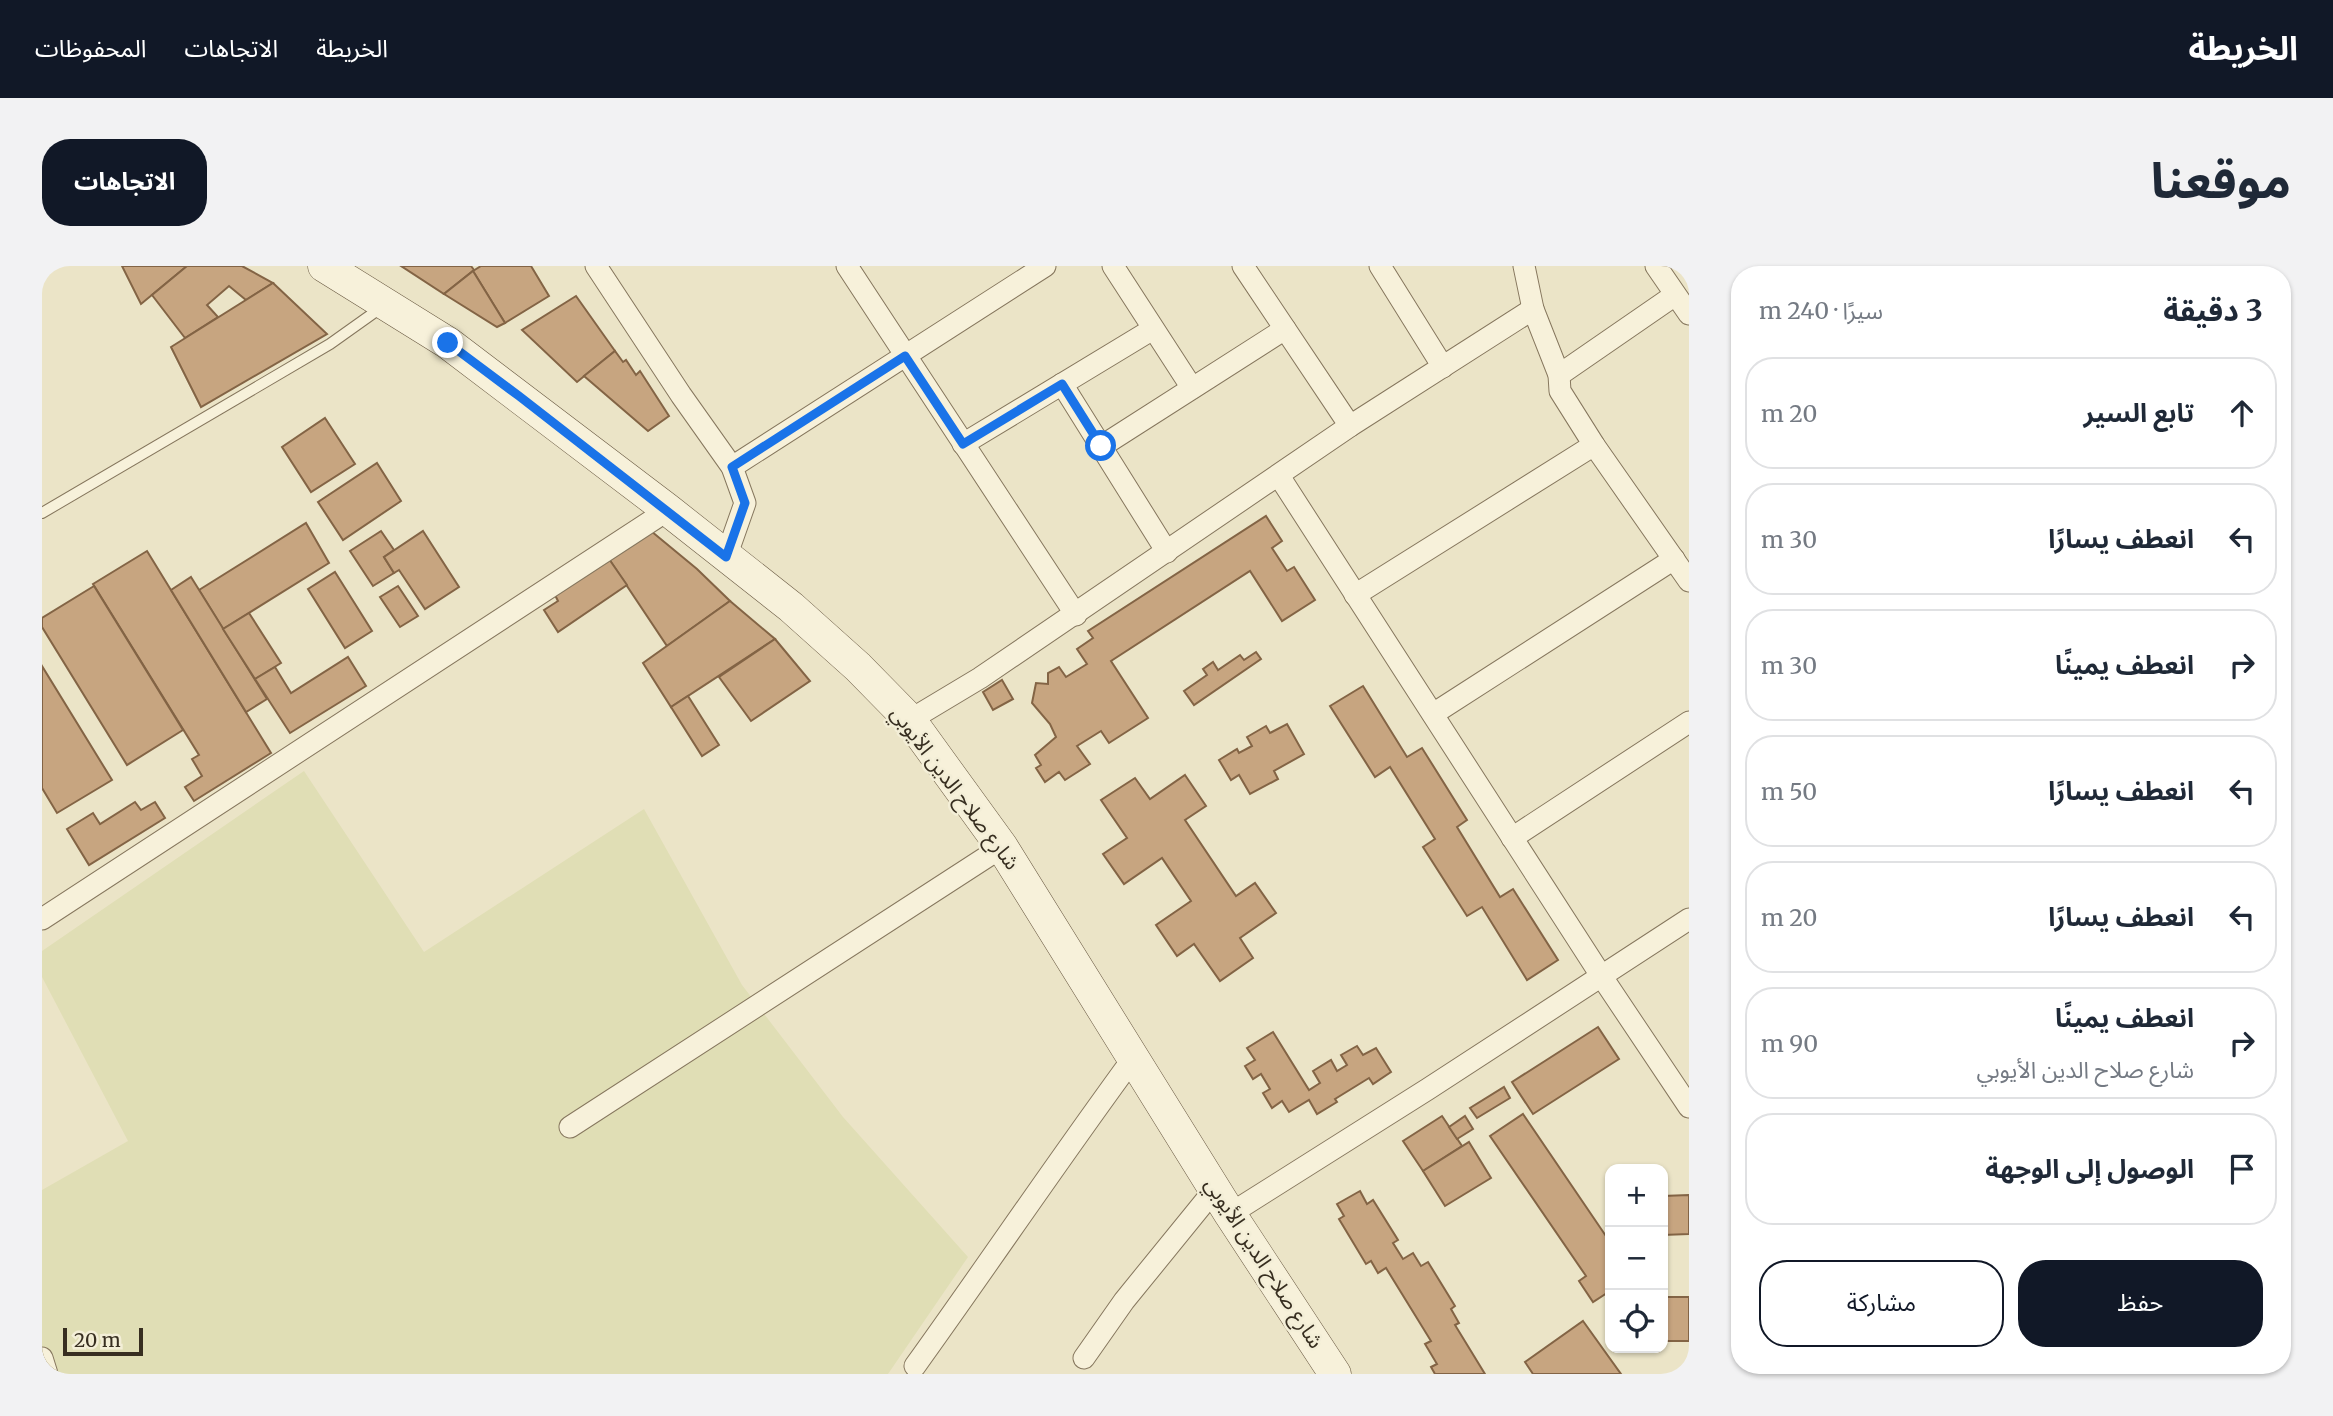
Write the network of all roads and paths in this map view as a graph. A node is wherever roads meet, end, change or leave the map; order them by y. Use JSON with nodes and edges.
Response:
{"nodes":[{"id":1,"x":324,"y":266,"type":"edge"},
{"id":2,"x":596,"y":266,"type":"edge"},
{"id":3,"x":847,"y":266,"type":"edge"},
{"id":4,"x":1045,"y":266,"type":"edge"},
{"id":5,"x":1113,"y":266,"type":"edge"},
{"id":6,"x":1244,"y":266,"type":"edge"},
{"id":7,"x":1380,"y":266,"type":"edge"},
{"id":8,"x":1524,"y":266,"type":"edge"},
{"id":9,"x":1656,"y":266,"type":"edge"},
{"id":10,"x":387,"y":304,"type":"junction"},
{"id":11,"x":1684,"y":305,"type":"edge"},
{"id":12,"x":1533,"y":309,"type":"junction"},
{"id":13,"x":1153,"y":328,"type":"junction"},
{"id":14,"x":1285,"y":330,"type":"junction"},
{"id":15,"x":905,"y":356,"type":"junction"},
{"id":16,"x":1443,"y":367,"type":"junction"},
{"id":17,"x":1559,"y":375,"type":"junction"},
{"id":18,"x":1062,"y":384,"type":"junction"},
{"id":19,"x":1192,"y":388,"type":"junction"},
{"id":20,"x":1350,"y":426,"type":"junction"},
{"id":21,"x":963,"y":444,"type":"junction"},
{"id":22,"x":1594,"y":445,"type":"junction"},
{"id":23,"x":1101,"y":446,"type":"junction"},
{"id":24,"x":732,"y":467,"type":"junction"},
{"id":25,"x":1279,"y":476,"type":"junction"},
{"id":26,"x":667,"y":510,"type":"junction"},
{"id":27,"x":42,"y":513,"type":"edge"},
{"id":28,"x":1167,"y":552,"type":"junction"},
{"id":29,"x":726,"y":557,"type":"junction"},
{"id":30,"x":1674,"y":559,"type":"junction"},
{"id":31,"x":1689,"y":581,"type":"edge"},
{"id":32,"x":1355,"y":595,"type":"junction"},
{"id":33,"x":1076,"y":615,"type":"junction"},
{"id":34,"x":1433,"y":715,"type":"junction"},
{"id":35,"x":910,"y":720,"type":"junction"},
{"id":36,"x":1689,"y":722,"type":"edge"},
{"id":37,"x":1512,"y":838,"type":"junction"},
{"id":38,"x":1002,"y":847,"type":"junction"},
{"id":39,"x":42,"y":919,"type":"edge"},
{"id":40,"x":1689,"y":919,"type":"edge"},
{"id":41,"x":1602,"y":977,"type":"junction"},
{"id":42,"x":1134,"y":1057,"type":"junction"},
{"id":43,"x":1689,"y":1107,"type":"edge"},
{"id":44,"x":570,"y":1128,"type":"dead end"},
{"id":45,"x":1222,"y":1201,"type":"junction"},
{"id":46,"x":42,"y":1358,"type":"edge"},
{"id":47,"x":1084,"y":1358,"type":"dead end"},
{"id":48,"x":915,"y":1366,"type":"dead end"},
{"id":49,"x":47,"y":1374,"type":"edge"},
{"id":50,"x":1335,"y":1374,"type":"edge"}],
"edges":[{"from":1,"to":10,"type":"main road","name":"شارع صلاح الدين الأيوبي"},
{"from":2,"to":24,"type":"street"},
{"from":3,"to":15,"type":"street"},
{"from":4,"to":15,"type":"street"},
{"from":5,"to":13,"type":"street"},
{"from":6,"to":14,"type":"street"},
{"from":7,"to":16,"type":"street"},
{"from":8,"to":12,"type":"street"},
{"from":9,"to":11,"type":"street"},
{"from":10,"to":26,"type":"main road","name":"شارع صلاح الدين الأيوبي"},
{"from":10,"to":27,"type":"lane"},
{"from":11,"to":17,"type":"street"},
{"from":12,"to":16,"type":"street"},
{"from":12,"to":17,"type":"street"},
{"from":13,"to":18,"type":"street"},
{"from":13,"to":19,"type":"street"},
{"from":14,"to":19,"type":"street"},
{"from":14,"to":20,"type":"street"},
{"from":15,"to":21,"type":"street"},
{"from":15,"to":24,"type":"street"},
{"from":16,"to":20,"type":"street"},
{"from":17,"to":22,"type":"street"},
{"from":18,"to":21,"type":"street"},
{"from":18,"to":23,"type":"street"},
{"from":19,"to":23,"type":"street"},
{"from":20,"to":25,"type":"street"},
{"from":21,"to":33,"type":"street"},
{"from":22,"to":30,"type":"street"},
{"from":22,"to":32,"type":"street"},
{"from":23,"to":28,"type":"street"},
{"from":24,"to":29,"type":"street"},
{"from":25,"to":28,"type":"street"},
{"from":25,"to":32,"type":"street"},
{"from":26,"to":29,"type":"main road","name":"شارع صلاح الدين الأيوبي"},
{"from":26,"to":39,"type":"street"},
{"from":28,"to":33,"type":"street"},
{"from":29,"to":35,"type":"main road","name":"شارع صلاح الدين الأيوبي"},
{"from":30,"to":31,"type":"street"},
{"from":30,"to":34,"type":"street"},
{"from":32,"to":34,"type":"street"},
{"from":33,"to":35,"type":"street"},
{"from":34,"to":37,"type":"street"},
{"from":35,"to":38,"type":"main road","name":"شارع صلاح الدين الأيوبي"},
{"from":36,"to":37,"type":"street"},
{"from":37,"to":41,"type":"street"},
{"from":38,"to":42,"type":"main road","name":"شارع صلاح الدين الأيوبي"},
{"from":38,"to":44,"type":"street"},
{"from":40,"to":41,"type":"street"},
{"from":41,"to":43,"type":"street"},
{"from":41,"to":45,"type":"street"},
{"from":42,"to":45,"type":"main road","name":"شارع صلاح الدين الأيوبي"},
{"from":42,"to":48,"type":"street"},
{"from":45,"to":47,"type":"street"},
{"from":45,"to":50,"type":"main road","name":"شارع صلاح الدين الأيوبي"},
{"from":46,"to":49,"type":"street"}]}
